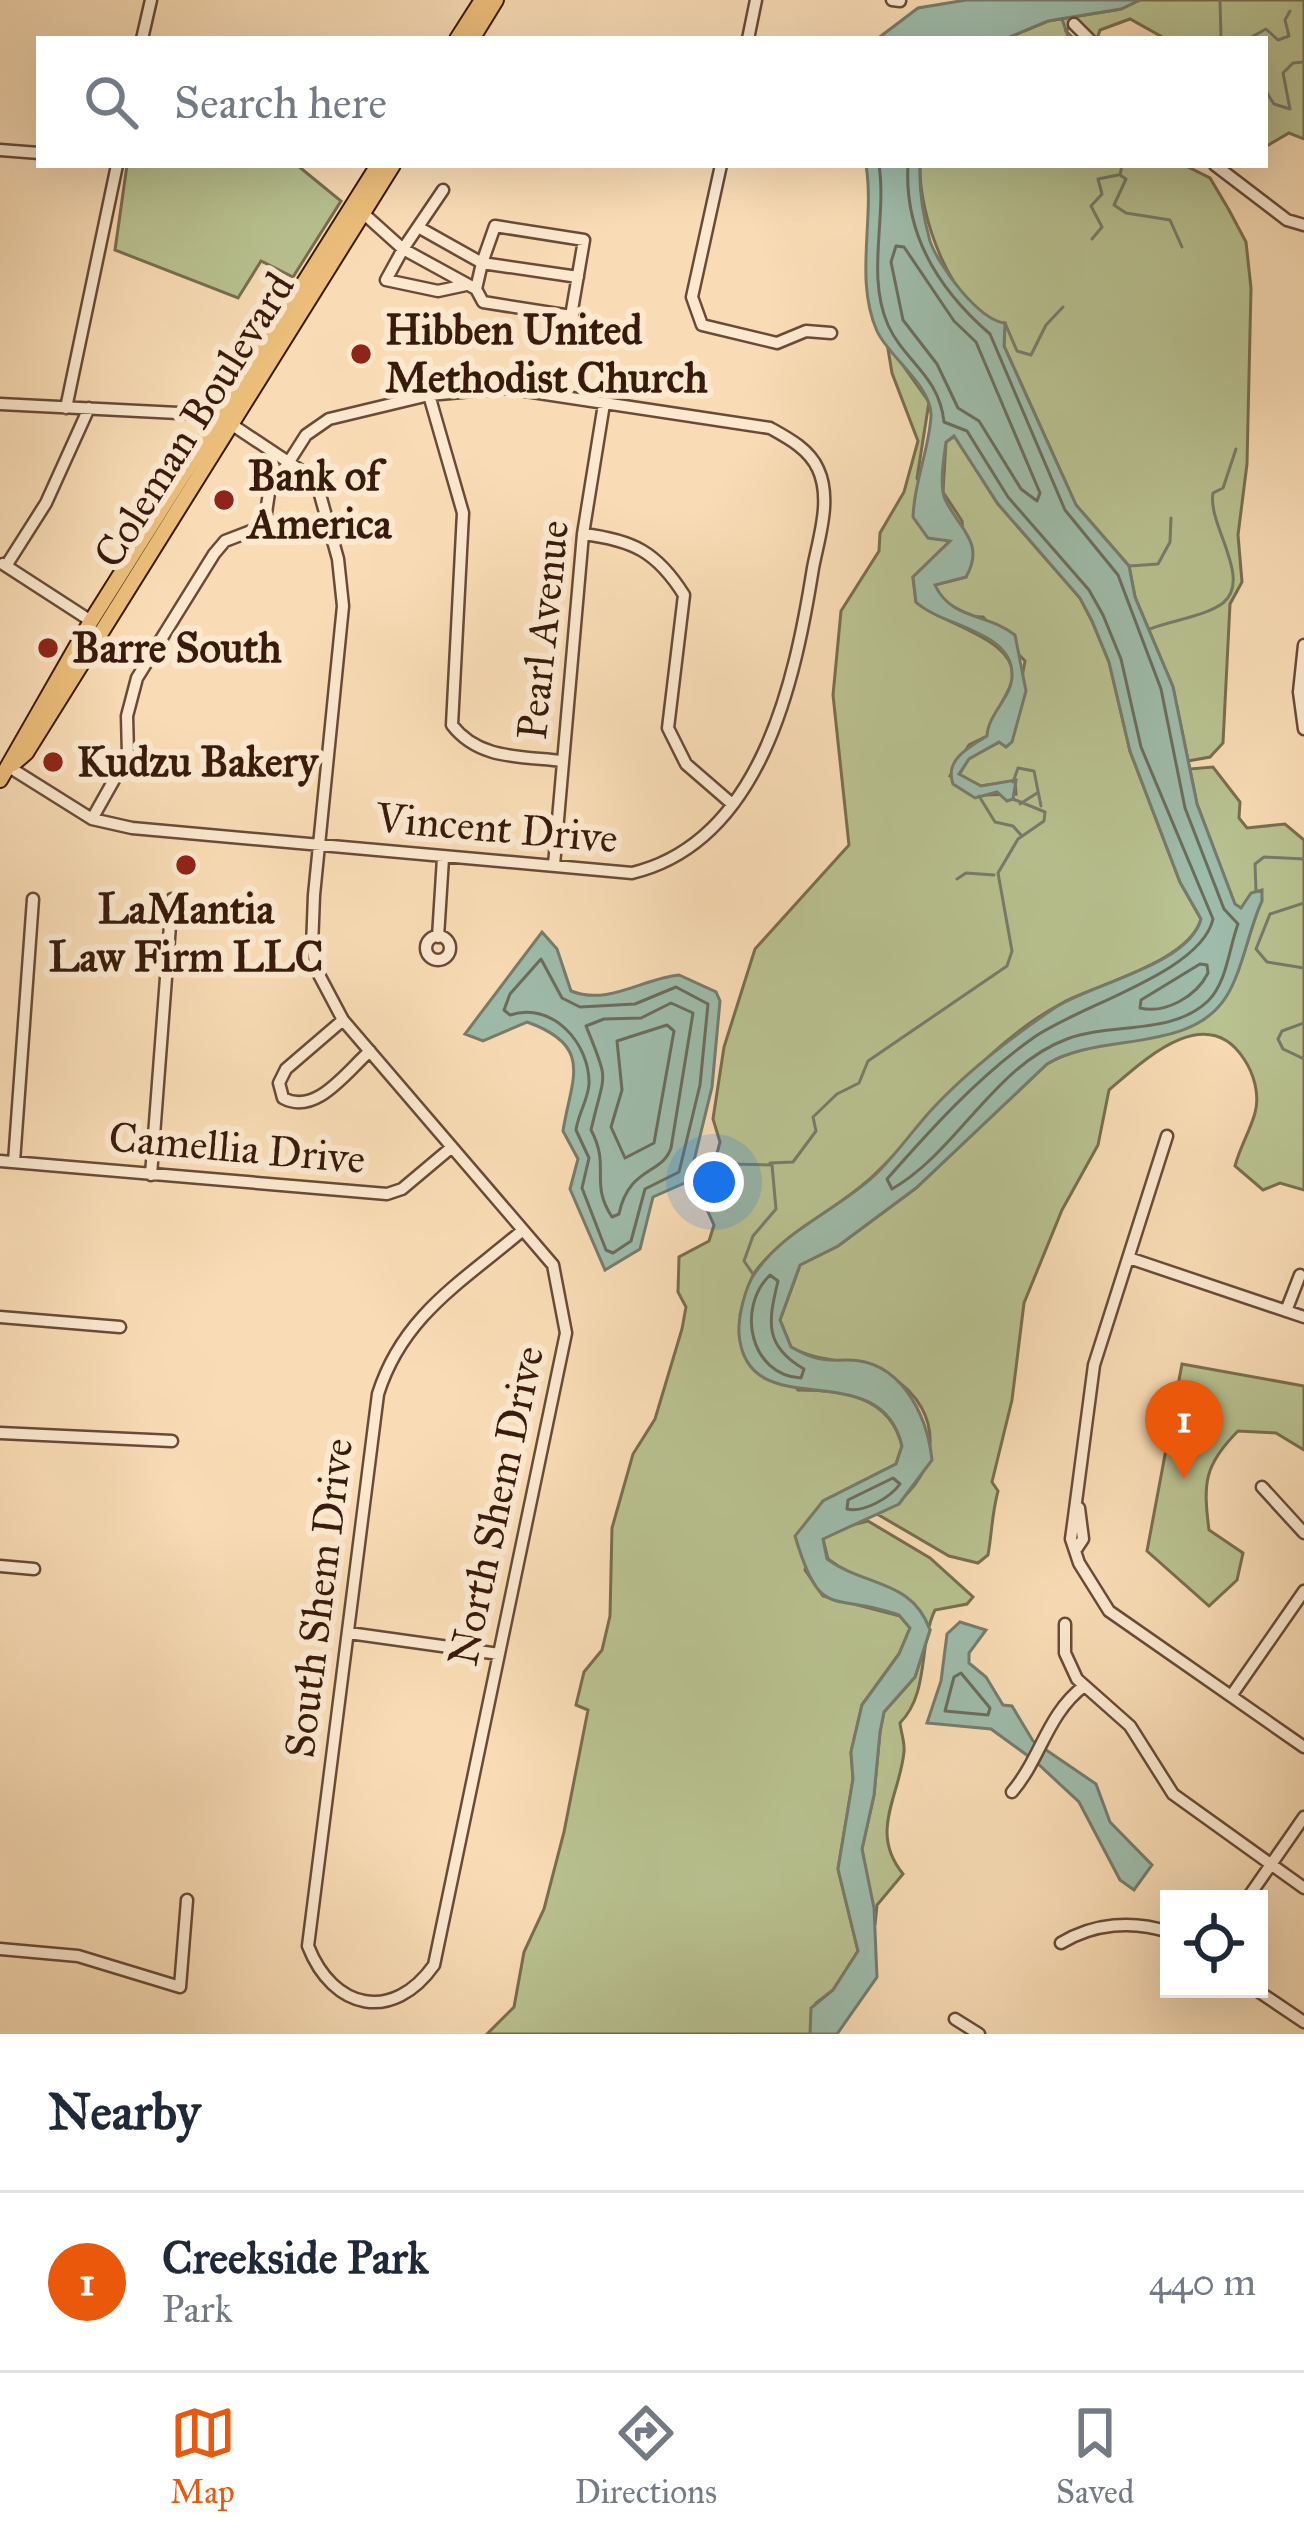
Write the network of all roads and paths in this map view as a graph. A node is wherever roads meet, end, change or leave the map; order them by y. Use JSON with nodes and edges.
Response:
{"nodes":[{"id":1,"x":151,"y":0,"type":"edge"},
{"id":2,"x":482,"y":0,"type":"edge"},
{"id":3,"x":496,"y":0,"type":"edge"},
{"id":4,"x":756,"y":0,"type":"edge"},
{"id":5,"x":1074,"y":24,"type":"dead end"},
{"id":6,"x":143,"y":36,"type":"edge"},
{"id":7,"x":460,"y":36,"type":"edge"},
{"id":8,"x":474,"y":36,"type":"edge"},
{"id":9,"x":749,"y":36,"type":"edge"},
{"id":10,"x":1086,"y":36,"type":"edge"},
{"id":11,"x":0,"y":149,"type":"edge"},
{"id":12,"x":36,"y":153,"type":"edge"},
{"id":13,"x":116,"y":168,"type":"edge"},
{"id":14,"x":383,"y":168,"type":"edge"},
{"id":15,"x":383,"y":168,"type":"edge"},
{"id":16,"x":721,"y":168,"type":"edge"},
{"id":17,"x":1220,"y":168,"type":"edge"},
{"id":18,"x":443,"y":190,"type":"dead end"},
{"id":19,"x":363,"y":213,"type":"junction"},
{"id":20,"x":1304,"y":225,"type":"edge"},
{"id":21,"x":418,"y":227,"type":"junction"},
{"id":22,"x":403,"y":250,"type":"junction"},
{"id":23,"x":482,"y":263,"type":"junction"},
{"id":24,"x":578,"y":277,"type":"junction"},
{"id":25,"x":471,"y":287,"type":"junction"},
{"id":26,"x":831,"y":333,"type":"dead end"},
{"id":27,"x":429,"y":395,"type":"junction"},
{"id":28,"x":0,"y":404,"type":"edge"},
{"id":29,"x":604,"y":404,"type":"junction"},
{"id":30,"x":66,"y":408,"type":"junction"},
{"id":31,"x":89,"y":408,"type":"junction"},
{"id":32,"x":223,"y":424,"type":"junction"},
{"id":33,"x":286,"y":460,"type":"junction"},
{"id":34,"x":584,"y":534,"type":"junction"},
{"id":35,"x":3,"y":564,"type":"edge"},
{"id":36,"x":91,"y":621,"type":"junction"},
{"id":37,"x":1304,"y":645,"type":"edge"},
{"id":38,"x":1304,"y":728,"type":"edge"},
{"id":39,"x":563,"y":761,"type":"junction"},
{"id":40,"x":4,"y":774,"type":"edge"},
{"id":41,"x":731,"y":803,"type":"junction"},
{"id":42,"x":92,"y":819,"type":"junction"},
{"id":43,"x":318,"y":846,"type":"junction"},
{"id":44,"x":443,"y":858,"type":"junction"},
{"id":45,"x":554,"y":865,"type":"junction"},
{"id":46,"x":172,"y":898,"type":"dead end"},
{"id":47,"x":33,"y":899,"type":"dead end"},
{"id":48,"x":437,"y":937,"type":"dead end"},
{"id":49,"x":344,"y":1020,"type":"junction"},
{"id":50,"x":370,"y":1051,"type":"junction"},
{"id":51,"x":1167,"y":1136,"type":"dead end"},
{"id":52,"x":452,"y":1147,"type":"junction"},
{"id":53,"x":0,"y":1161,"type":"edge"},
{"id":54,"x":14,"y":1162,"type":"junction"},
{"id":55,"x":151,"y":1175,"type":"junction"},
{"id":56,"x":523,"y":1230,"type":"junction"},
{"id":57,"x":1129,"y":1258,"type":"junction"},
{"id":58,"x":1300,"y":1275,"type":"dead end"},
{"id":59,"x":1286,"y":1311,"type":"junction"},
{"id":60,"x":0,"y":1317,"type":"edge"},
{"id":61,"x":1304,"y":1317,"type":"edge"},
{"id":62,"x":120,"y":1327,"type":"dead end"},
{"id":63,"x":0,"y":1432,"type":"edge"},
{"id":64,"x":172,"y":1441,"type":"dead end"},
{"id":65,"x":1262,"y":1486,"type":"dead end"},
{"id":66,"x":1304,"y":1533,"type":"edge"},
{"id":67,"x":0,"y":1566,"type":"edge"},
{"id":68,"x":34,"y":1569,"type":"dead end"},
{"id":69,"x":1304,"y":1592,"type":"edge"},
{"id":70,"x":1065,"y":1624,"type":"dead end"},
{"id":71,"x":349,"y":1634,"type":"junction"},
{"id":72,"x":499,"y":1654,"type":"junction"},
{"id":73,"x":1084,"y":1686,"type":"junction"},
{"id":74,"x":1232,"y":1696,"type":"junction"},
{"id":75,"x":1304,"y":1748,"type":"edge"},
{"id":76,"x":1012,"y":1792,"type":"dead end"},
{"id":77,"x":1304,"y":1817,"type":"edge"},
{"id":78,"x":1271,"y":1865,"type":"junction"},
{"id":79,"x":1304,"y":1888,"type":"edge"},
{"id":80,"x":1253,"y":1890,"type":"edge"},
{"id":81,"x":187,"y":1900,"type":"dead end"},
{"id":82,"x":1160,"y":1929,"type":"edge"},
{"id":83,"x":1061,"y":1943,"type":"dead end"},
{"id":84,"x":0,"y":1949,"type":"edge"},
{"id":85,"x":1268,"y":1998,"type":"edge"},
{"id":86,"x":368,"y":2002,"type":"joint"},
{"id":87,"x":955,"y":2018,"type":"dead end"},
{"id":88,"x":1304,"y":2022,"type":"edge"},
{"id":89,"x":979,"y":2034,"type":"edge"}],
"edges":[{"from":1,"to":6,"type":"street"},
{"from":2,"to":7,"type":"main road"},
{"from":3,"to":8,"type":"main road"},
{"from":4,"to":9,"type":"street"},
{"from":5,"to":10,"type":"street"},
{"from":11,"to":12,"type":"street"},
{"from":13,"to":30,"type":"street"},
{"from":14,"to":19,"type":"main road","name":"Coleman Boulevard"},
{"from":15,"to":32,"type":"main road","name":"Coleman Boulevard"},
{"from":16,"to":26,"type":"street"},
{"from":17,"to":20,"type":"street"},
{"from":18,"to":21,"type":"street"},
{"from":19,"to":22,"type":"street"},
{"from":19,"to":32,"type":"main road","name":"Coleman Boulevard"},
{"from":21,"to":22,"type":"street"},
{"from":21,"to":23,"type":"street"},
{"from":22,"to":25,"type":"street"},
{"from":22,"to":25,"type":"street"},
{"from":23,"to":24,"type":"street"},
{"from":23,"to":24,"type":"street"},
{"from":23,"to":25,"type":"street"},
{"from":24,"to":25,"type":"street"},
{"from":27,"to":29,"type":"street","name":"Vincent Drive"},
{"from":27,"to":33,"type":"street","name":"Vincent Drive"},
{"from":27,"to":39,"type":"street"},
{"from":28,"to":30,"type":"street"},
{"from":29,"to":34,"type":"street","name":"Pearl Avenue"},
{"from":29,"to":41,"type":"street","name":"Vincent Drive"},
{"from":30,"to":31,"type":"street"},
{"from":31,"to":32,"type":"street"},
{"from":31,"to":35,"type":"street"},
{"from":32,"to":33,"type":"street","name":"North Shem Drive"},
{"from":32,"to":36,"type":"main road","name":"Coleman Boulevard"},
{"from":32,"to":40,"type":"main road","name":"Coleman Boulevard"},
{"from":33,"to":42,"type":"street","name":"Vincent Drive"},
{"from":33,"to":43,"type":"street","name":"North Shem Drive"},
{"from":34,"to":39,"type":"street","name":"Pearl Avenue"},
{"from":34,"to":41,"type":"street"},
{"from":35,"to":36,"type":"street"},
{"from":36,"to":40,"type":"main road","name":"Coleman Boulevard"},
{"from":37,"to":38,"type":"street"},
{"from":39,"to":45,"type":"street","name":"Pearl Avenue"},
{"from":40,"to":42,"type":"street"},
{"from":41,"to":45,"type":"street","name":"Vincent Drive"},
{"from":42,"to":43,"type":"street","name":"Vincent Drive"},
{"from":43,"to":44,"type":"street","name":"Vincent Drive"},
{"from":43,"to":49,"type":"street","name":"North Shem Drive"},
{"from":44,"to":45,"type":"street","name":"Vincent Drive"},
{"from":44,"to":48,"type":"street"},
{"from":46,"to":55,"type":"street"},
{"from":47,"to":54,"type":"street"},
{"from":49,"to":50,"type":"street","name":"North Shem Drive"},
{"from":49,"to":50,"type":"street"},
{"from":50,"to":52,"type":"street","name":"North Shem Drive"},
{"from":51,"to":57,"type":"street"},
{"from":52,"to":55,"type":"street","name":"Camellia Drive"},
{"from":52,"to":56,"type":"street","name":"North Shem Drive"},
{"from":53,"to":54,"type":"street","name":"Camellia Drive"},
{"from":54,"to":55,"type":"street","name":"Camellia Drive"},
{"from":56,"to":71,"type":"street","name":"South Shem Drive"},
{"from":56,"to":72,"type":"street","name":"North Shem Drive"},
{"from":57,"to":59,"type":"street"},
{"from":57,"to":74,"type":"street"},
{"from":58,"to":59,"type":"street"},
{"from":59,"to":61,"type":"street"},
{"from":60,"to":62,"type":"street"},
{"from":63,"to":64,"type":"street"},
{"from":65,"to":66,"type":"street"},
{"from":67,"to":68,"type":"street"},
{"from":69,"to":74,"type":"street"},
{"from":70,"to":73,"type":"street"},
{"from":71,"to":72,"type":"street"},
{"from":71,"to":86,"type":"street","name":"South Shem Drive"},
{"from":72,"to":86,"type":"street","name":"North Shem Drive"},
{"from":73,"to":76,"type":"street"},
{"from":73,"to":78,"type":"street"},
{"from":74,"to":75,"type":"street"},
{"from":77,"to":78,"type":"street"},
{"from":78,"to":79,"type":"street"},
{"from":78,"to":80,"type":"street"},
{"from":81,"to":84,"type":"street"},
{"from":82,"to":83,"type":"street"},
{"from":85,"to":88,"type":"street"},
{"from":87,"to":89,"type":"street"}]}
